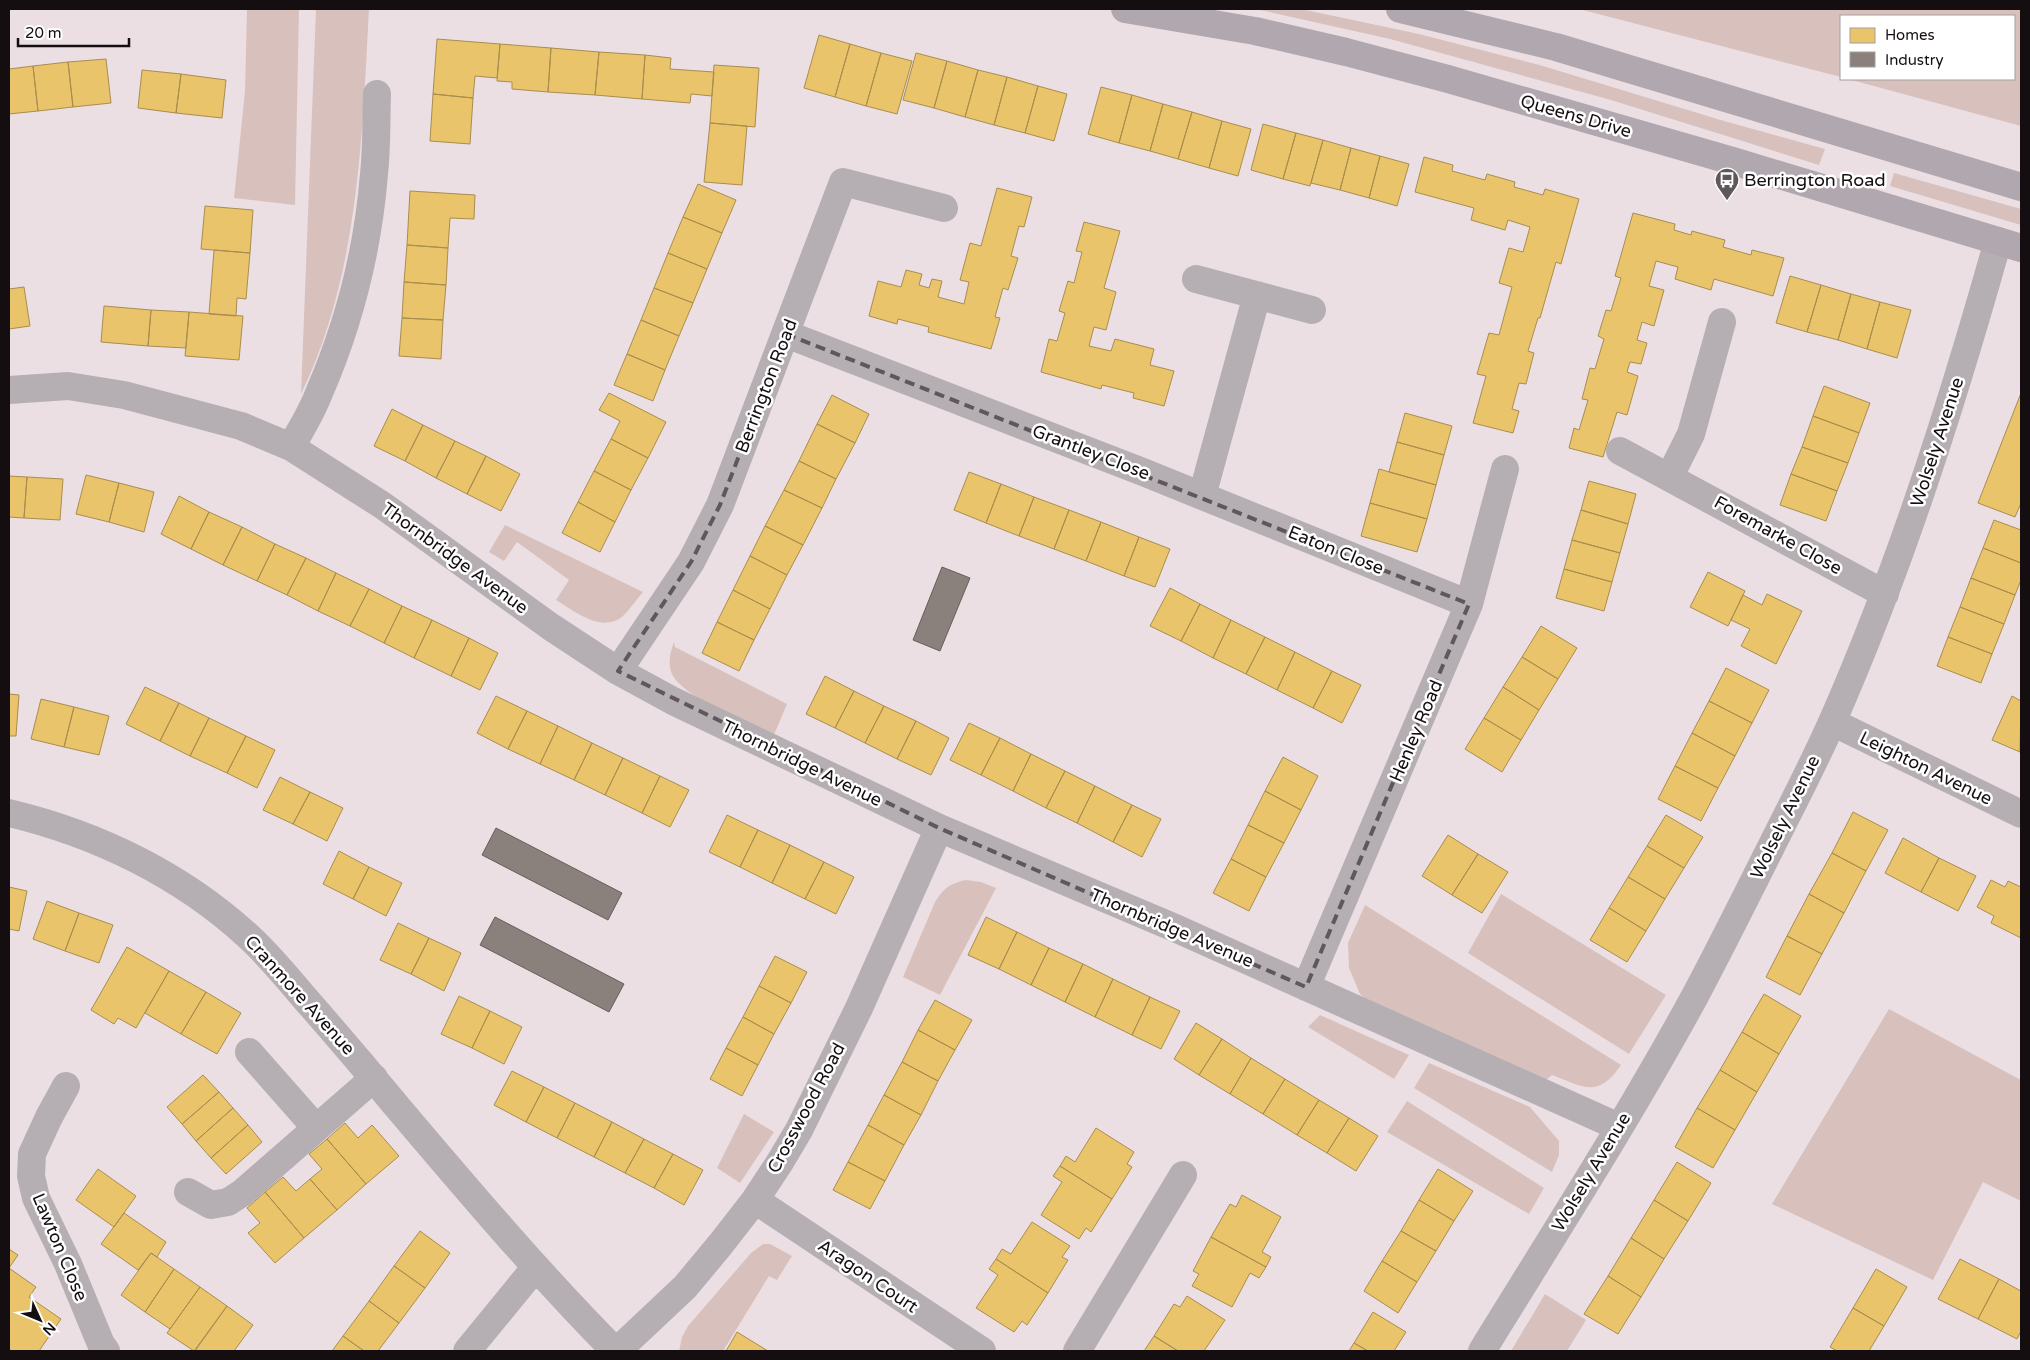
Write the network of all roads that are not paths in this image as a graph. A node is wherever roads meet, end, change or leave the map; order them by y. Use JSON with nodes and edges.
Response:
{"nodes":[{"id":1,"x":1125,"y":9,"type":"edge"},
{"id":2,"x":1400,"y":9,"type":"edge"},
{"id":3,"x":377,"y":94,"type":"dead end"},
{"id":4,"x":2021,"y":187,"type":"edge"},
{"id":5,"x":944,"y":208,"type":"dead end"},
{"id":6,"x":2010,"y":245,"type":"edge"},
{"id":7,"x":1196,"y":279,"type":"dead end"},
{"id":8,"x":1257,"y":295,"type":"junction"},
{"id":9,"x":1312,"y":310,"type":"dead end"},
{"id":10,"x":1722,"y":322,"type":"dead end"},
{"id":11,"x":786,"y":334,"type":"junction"},
{"id":12,"x":9,"y":390,"type":"edge"},
{"id":13,"x":291,"y":447,"type":"junction"},
{"id":14,"x":1620,"y":450,"type":"dead end"},
{"id":15,"x":1505,"y":469,"type":"dead end"},
{"id":16,"x":1670,"y":476,"type":"junction"},
{"id":17,"x":1202,"y":496,"type":"junction"},
{"id":18,"x":1885,"y":594,"type":"junction"},
{"id":19,"x":1469,"y":604,"type":"junction"},
{"id":20,"x":618,"y":671,"type":"junction"},
{"id":21,"x":1832,"y":722,"type":"junction"},
{"id":22,"x":9,"y":812,"type":"edge"},
{"id":23,"x":2021,"y":814,"type":"edge"},
{"id":24,"x":939,"y":828,"type":"junction"},
{"id":25,"x":1306,"y":986,"type":"junction"},
{"id":26,"x":249,"y":1052,"type":"dead end"},
{"id":27,"x":374,"y":1078,"type":"junction"},
{"id":28,"x":66,"y":1086,"type":"dead end"},
{"id":29,"x":1619,"y":1127,"type":"junction"},
{"id":30,"x":316,"y":1128,"type":"junction"},
{"id":31,"x":1183,"y":1175,"type":"dead end"},
{"id":32,"x":188,"y":1192,"type":"dead end"},
{"id":33,"x":754,"y":1200,"type":"junction"},
{"id":34,"x":535,"y":1268,"type":"junction"},
{"id":35,"x":106,"y":1351,"type":"edge"},
{"id":36,"x":467,"y":1351,"type":"edge"},
{"id":37,"x":616,"y":1351,"type":"edge"},
{"id":38,"x":982,"y":1351,"type":"edge"},
{"id":39,"x":1077,"y":1351,"type":"edge"},
{"id":40,"x":1482,"y":1351,"type":"edge"}],
"edges":[{"from":1,"to":6,"type":"main road","name":"Queens Drive"},
{"from":2,"to":4,"type":"main road"},
{"from":3,"to":13,"type":"street"},
{"from":5,"to":11,"type":"street","name":"Berrington Road"},
{"from":6,"to":18,"type":"street","name":"Wolsely Avenue"},
{"from":7,"to":8,"type":"street"},
{"from":8,"to":9,"type":"street"},
{"from":8,"to":17,"type":"street"},
{"from":10,"to":16,"type":"street"},
{"from":11,"to":17,"type":"street","name":"Grantley Close"},
{"from":11,"to":20,"type":"street","name":"Berrington Road"},
{"from":12,"to":13,"type":"street","name":"Thornbridge Avenue"},
{"from":13,"to":20,"type":"street","name":"Thornbridge Avenue"},
{"from":14,"to":16,"type":"street","name":"Foremarke Close"},
{"from":15,"to":19,"type":"street","name":"Henley Road"},
{"from":16,"to":18,"type":"street","name":"Foremarke Close"},
{"from":17,"to":19,"type":"street","name":"Eaton Close"},
{"from":18,"to":21,"type":"street","name":"Wolsely Avenue"},
{"from":19,"to":25,"type":"street","name":"Henley Road"},
{"from":20,"to":24,"type":"street","name":"Thornbridge Avenue"},
{"from":21,"to":23,"type":"street","name":"Leighton Avenue"},
{"from":21,"to":29,"type":"street","name":"Wolsely Avenue"},
{"from":22,"to":27,"type":"street","name":"Cranmore Avenue"},
{"from":24,"to":25,"type":"street","name":"Thornbridge Avenue"},
{"from":24,"to":33,"type":"street","name":"Crosswood Road"},
{"from":25,"to":29,"type":"street","name":"Thornbridge Avenue"},
{"from":26,"to":30,"type":"street"},
{"from":27,"to":30,"type":"street"},
{"from":27,"to":34,"type":"street","name":"Cranmore Avenue"},
{"from":28,"to":35,"type":"street","name":"Lawton Close"},
{"from":29,"to":40,"type":"street","name":"Wolsely Avenue"},
{"from":30,"to":32,"type":"street"},
{"from":31,"to":39,"type":"street"},
{"from":33,"to":37,"type":"street","name":"Crosswood Road"},
{"from":33,"to":38,"type":"street","name":"Aragon Court"},
{"from":34,"to":36,"type":"street"},
{"from":34,"to":37,"type":"street","name":"Cranmore Avenue"}]}
